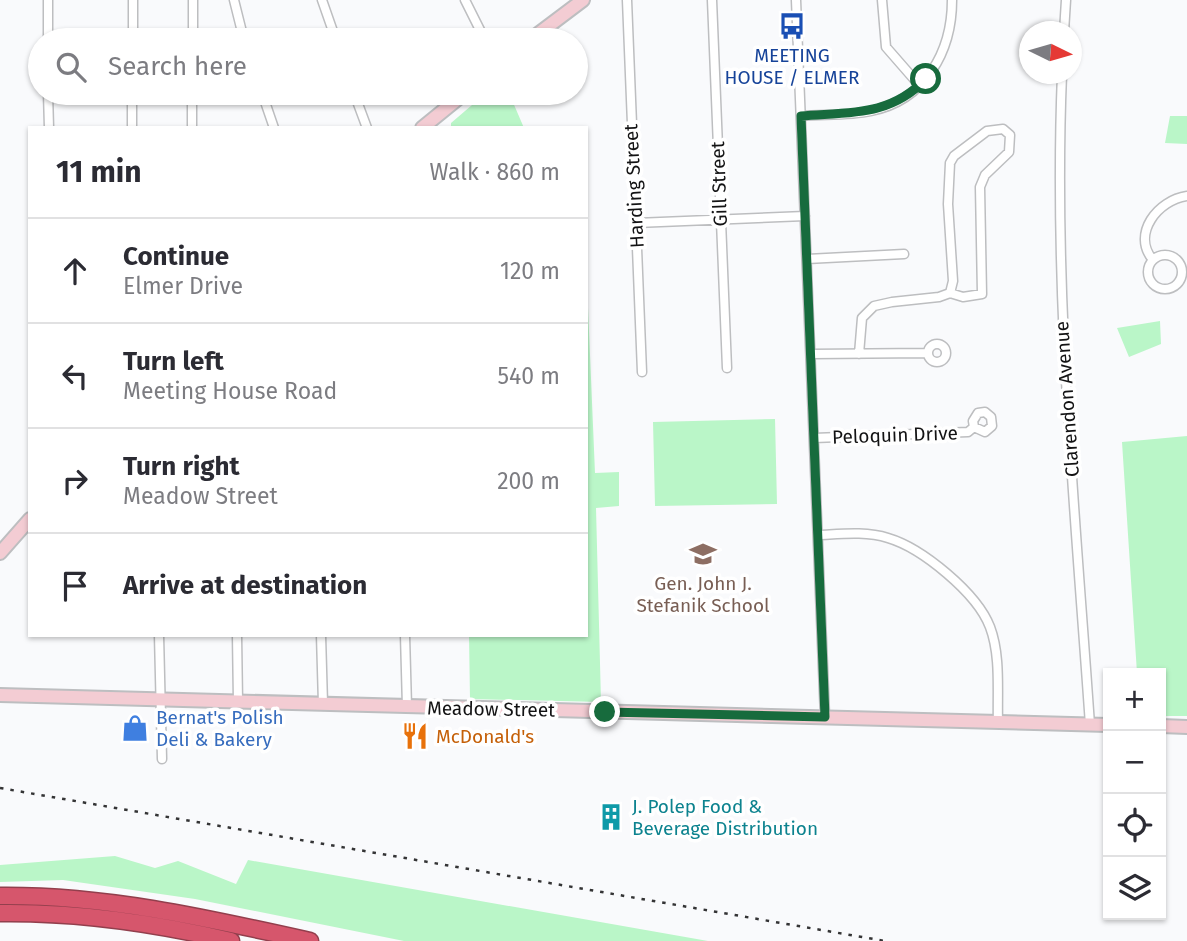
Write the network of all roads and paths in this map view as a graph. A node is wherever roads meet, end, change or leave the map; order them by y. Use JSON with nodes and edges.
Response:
{"nodes":[{"id":1,"x":48,"y":0,"type":"edge"},
{"id":2,"x":133,"y":0,"type":"edge"},
{"id":3,"x":193,"y":0,"type":"edge"},
{"id":4,"x":234,"y":0,"type":"edge"},
{"id":5,"x":322,"y":0,"type":"edge"},
{"id":6,"x":465,"y":0,"type":"edge"},
{"id":7,"x":583,"y":0,"type":"edge"},
{"id":8,"x":626,"y":0,"type":"edge"},
{"id":9,"x":712,"y":0,"type":"edge"},
{"id":10,"x":796,"y":0,"type":"edge"},
{"id":11,"x":882,"y":0,"type":"edge"},
{"id":12,"x":952,"y":0,"type":"edge"},
{"id":13,"x":1066,"y":0,"type":"edge"},
{"id":14,"x":1065,"y":21,"type":"edge"},
{"id":15,"x":48,"y":28,"type":"edge"},
{"id":16,"x":132,"y":28,"type":"edge"},
{"id":17,"x":193,"y":28,"type":"edge"},
{"id":18,"x":241,"y":28,"type":"edge"},
{"id":19,"x":332,"y":28,"type":"edge"},
{"id":20,"x":479,"y":28,"type":"edge"},
{"id":21,"x":546,"y":28,"type":"edge"},
{"id":22,"x":1062,"y":84,"type":"edge"},
{"id":23,"x":920,"y":86,"type":"junction"},
{"id":24,"x":48,"y":105,"type":"edge"},
{"id":25,"x":132,"y":105,"type":"edge"},
{"id":26,"x":192,"y":105,"type":"edge"},
{"id":27,"x":266,"y":105,"type":"edge"},
{"id":28,"x":358,"y":105,"type":"edge"},
{"id":29,"x":450,"y":105,"type":"edge"},
{"id":30,"x":801,"y":116,"type":"junction"},
{"id":31,"x":49,"y":126,"type":"edge"},
{"id":32,"x":132,"y":126,"type":"edge"},
{"id":33,"x":192,"y":126,"type":"edge"},
{"id":34,"x":273,"y":126,"type":"edge"},
{"id":35,"x":366,"y":126,"type":"edge"},
{"id":36,"x":424,"y":126,"type":"edge"},
{"id":37,"x":1187,"y":196,"type":"edge"},
{"id":38,"x":805,"y":216,"type":"junction"},
{"id":39,"x":720,"y":220,"type":"junction"},
{"id":40,"x":636,"y":223,"type":"junction"},
{"id":41,"x":904,"y":254,"type":"dead end"},
{"id":42,"x":807,"y":259,"type":"junction"},
{"id":43,"x":1153,"y":260,"type":"junction"},
{"id":44,"x":950,"y":293,"type":"junction"},
{"id":45,"x":928,"y":353,"type":"dead end"},
{"id":46,"x":811,"y":354,"type":"junction"},
{"id":47,"x":859,"y":354,"type":"junction"},
{"id":48,"x":727,"y":368,"type":"dead end"},
{"id":49,"x":642,"y":372,"type":"dead end"},
{"id":50,"x":974,"y":428,"type":"dead end"},
{"id":51,"x":814,"y":438,"type":"junction"},
{"id":52,"x":28,"y":521,"type":"edge"},
{"id":53,"x":818,"y":535,"type":"junction"},
{"id":54,"x":0,"y":553,"type":"edge"},
{"id":55,"x":159,"y":637,"type":"edge"},
{"id":56,"x":237,"y":637,"type":"edge"},
{"id":57,"x":321,"y":637,"type":"edge"},
{"id":58,"x":405,"y":637,"type":"edge"},
{"id":59,"x":0,"y":695,"type":"edge"},
{"id":60,"x":160,"y":700,"type":"junction"},
{"id":61,"x":238,"y":702,"type":"junction"},
{"id":62,"x":323,"y":705,"type":"junction"},
{"id":63,"x":407,"y":707,"type":"junction"},
{"id":64,"x":825,"y":717,"type":"junction"},
{"id":65,"x":998,"y":723,"type":"junction"},
{"id":66,"x":1090,"y":724,"type":"junction"},
{"id":67,"x":1103,"y":725,"type":"edge"},
{"id":68,"x":1166,"y":726,"type":"edge"},
{"id":69,"x":1187,"y":727,"type":"edge"},
{"id":70,"x":162,"y":759,"type":"dead end"},
{"id":71,"x":0,"y":896,"type":"edge"},
{"id":72,"x":0,"y":913,"type":"edge"},
{"id":73,"x":231,"y":941,"type":"edge"},
{"id":74,"x":310,"y":941,"type":"edge"}],
"edges":[{"from":1,"to":15,"type":"street"},
{"from":2,"to":16,"type":"street"},
{"from":3,"to":17,"type":"street"},
{"from":4,"to":18,"type":"street"},
{"from":5,"to":19,"type":"street"},
{"from":6,"to":20,"type":"street"},
{"from":7,"to":21,"type":"main road"},
{"from":8,"to":40,"type":"street","name":"Harding Street"},
{"from":9,"to":39,"type":"street","name":"Gill Street"},
{"from":10,"to":30,"type":"street"},
{"from":11,"to":23,"type":"street"},
{"from":12,"to":23,"type":"street"},
{"from":13,"to":14,"type":"street"},
{"from":22,"to":66,"type":"street","name":"Clarendon Avenue"},
{"from":23,"to":30,"type":"street"},
{"from":24,"to":31,"type":"street"},
{"from":25,"to":32,"type":"street"},
{"from":26,"to":33,"type":"street"},
{"from":27,"to":34,"type":"street"},
{"from":28,"to":35,"type":"street"},
{"from":29,"to":36,"type":"main road"},
{"from":30,"to":38,"type":"street"},
{"from":37,"to":43,"type":"street"},
{"from":38,"to":39,"type":"street"},
{"from":38,"to":42,"type":"street"},
{"from":39,"to":40,"type":"street"},
{"from":39,"to":48,"type":"street","name":"Gill Street"},
{"from":40,"to":49,"type":"street","name":"Harding Street"},
{"from":41,"to":42,"type":"street"},
{"from":42,"to":46,"type":"street"},
{"from":43,"to":43,"type":"street"},
{"from":44,"to":44,"type":"street"},
{"from":44,"to":47,"type":"street"},
{"from":45,"to":47,"type":"street"},
{"from":46,"to":47,"type":"street"},
{"from":46,"to":51,"type":"street"},
{"from":50,"to":51,"type":"street","name":"Peloquin Drive"},
{"from":51,"to":53,"type":"street"},
{"from":52,"to":54,"type":"main road"},
{"from":53,"to":64,"type":"street"},
{"from":53,"to":65,"type":"street"},
{"from":55,"to":60,"type":"street"},
{"from":56,"to":61,"type":"street"},
{"from":57,"to":62,"type":"street"},
{"from":58,"to":63,"type":"street"},
{"from":59,"to":60,"type":"main road","name":"Meadow Street"},
{"from":60,"to":61,"type":"main road","name":"Meadow Street"},
{"from":60,"to":70,"type":"street"},
{"from":61,"to":62,"type":"main road","name":"Meadow Street"},
{"from":62,"to":63,"type":"main road","name":"Meadow Street"},
{"from":63,"to":64,"type":"main road","name":"Meadow Street"},
{"from":64,"to":65,"type":"main road","name":"Meadow Street"},
{"from":65,"to":66,"type":"main road","name":"Meadow Street"},
{"from":66,"to":67,"type":"main road","name":"Meadow Street"},
{"from":68,"to":69,"type":"main road"},
{"from":71,"to":74,"type":"highway"},
{"from":72,"to":73,"type":"highway"}]}
